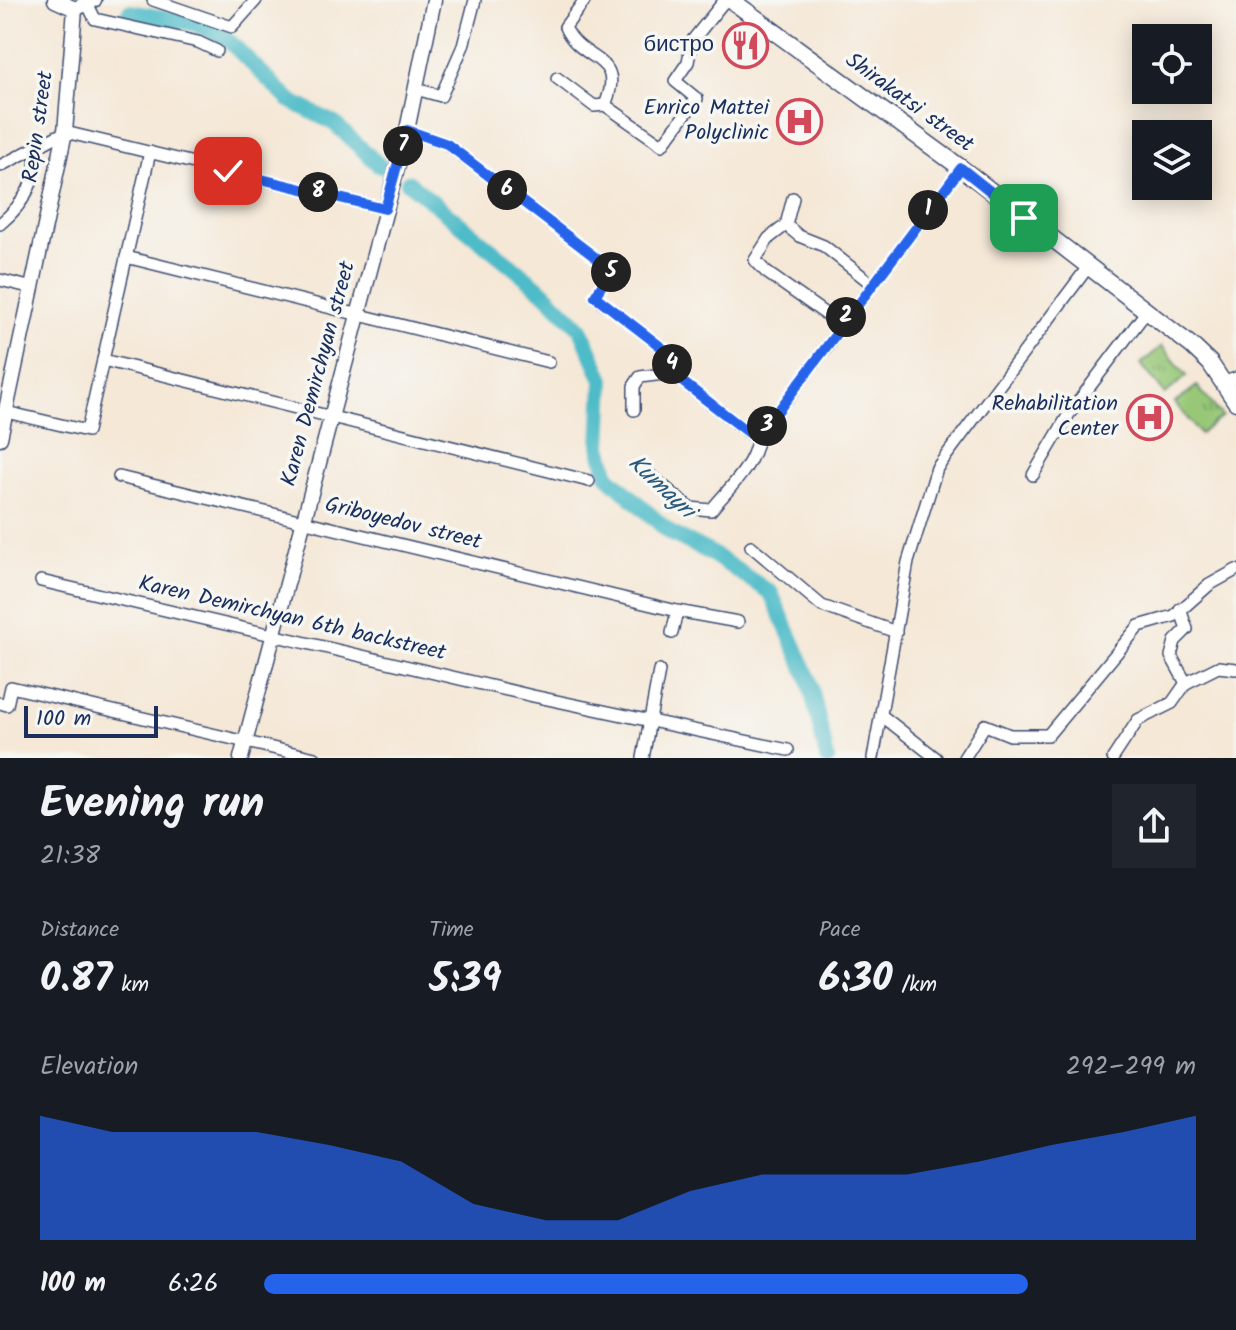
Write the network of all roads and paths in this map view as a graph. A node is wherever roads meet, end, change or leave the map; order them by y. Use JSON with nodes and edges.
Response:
{"nodes":[{"id":1,"x":55,"y":0,"type":"edge"},
{"id":2,"x":153,"y":0,"type":"edge"},
{"id":3,"x":256,"y":0,"type":"edge"},
{"id":4,"x":434,"y":0,"type":"edge"},
{"id":5,"x":475,"y":0,"type":"edge"},
{"id":6,"x":585,"y":0,"type":"edge"},
{"id":7,"x":725,"y":0,"type":"edge"},
{"id":8,"x":731,"y":0,"type":"edge"},
{"id":9,"x":86,"y":5,"type":"edge"},
{"id":10,"x":217,"y":51,"type":"dead end"},
{"id":11,"x":557,"y":78,"type":"dead end"},
{"id":12,"x":416,"y":89,"type":"junction"},
{"id":13,"x":605,"y":105,"type":"junction"},
{"id":14,"x":407,"y":130,"type":"junction"},
{"id":15,"x":65,"y":132,"type":"junction"},
{"id":16,"x":35,"y":147,"type":"junction"},
{"id":17,"x":150,"y":152,"type":"junction"},
{"id":18,"x":0,"y":166,"type":"edge"},
{"id":19,"x":961,"y":168,"type":"junction"},
{"id":20,"x":793,"y":198,"type":"dead end"},
{"id":21,"x":385,"y":209,"type":"junction"},
{"id":22,"x":0,"y":224,"type":"edge"},
{"id":23,"x":786,"y":225,"type":"junction"},
{"id":24,"x":126,"y":257,"type":"junction"},
{"id":25,"x":1088,"y":267,"type":"junction"},
{"id":26,"x":0,"y":280,"type":"edge"},
{"id":27,"x":872,"y":284,"type":"junction"},
{"id":28,"x":33,"y":288,"type":"junction"},
{"id":29,"x":1146,"y":312,"type":"junction"},
{"id":30,"x":358,"y":313,"type":"junction"},
{"id":31,"x":841,"y":325,"type":"junction"},
{"id":32,"x":103,"y":360,"type":"junction"},
{"id":33,"x":549,"y":362,"type":"dead end"},
{"id":34,"x":671,"y":373,"type":"junction"},
{"id":35,"x":1230,"y":380,"type":"edge"},
{"id":36,"x":1236,"y":402,"type":"edge"},
{"id":37,"x":634,"y":410,"type":"dead end"},
{"id":38,"x":6,"y":412,"type":"junction"},
{"id":39,"x":330,"y":415,"type":"junction"},
{"id":40,"x":0,"y":438,"type":"edge"},
{"id":41,"x":757,"y":439,"type":"junction"},
{"id":42,"x":650,"y":475,"type":"dead end"},
{"id":43,"x":1033,"y":475,"type":"dead end"},
{"id":44,"x":119,"y":477,"type":"dead end"},
{"id":45,"x":589,"y":481,"type":"dead end"},
{"id":46,"x":302,"y":521,"type":"junction"},
{"id":47,"x":751,"y":546,"type":"dead end"},
{"id":48,"x":1236,"y":570,"type":"edge"},
{"id":49,"x":41,"y":581,"type":"dead end"},
{"id":50,"x":1180,"y":609,"type":"junction"},
{"id":51,"x":677,"y":611,"type":"junction"},
{"id":52,"x":738,"y":622,"type":"dead end"},
{"id":53,"x":896,"y":632,"type":"junction"},
{"id":54,"x":672,"y":633,"type":"dead end"},
{"id":55,"x":273,"y":635,"type":"junction"},
{"id":56,"x":1236,"y":669,"type":"edge"},
{"id":57,"x":659,"y":671,"type":"dead end"},
{"id":58,"x":1186,"y":683,"type":"junction"},
{"id":59,"x":0,"y":703,"type":"edge"},
{"id":60,"x":881,"y":715,"type":"junction"},
{"id":61,"x":649,"y":719,"type":"junction"},
{"id":62,"x":246,"y":740,"type":"junction"},
{"id":63,"x":788,"y":750,"type":"dead end"},
{"id":64,"x":241,"y":758,"type":"edge"},
{"id":65,"x":315,"y":758,"type":"edge"},
{"id":66,"x":643,"y":758,"type":"edge"},
{"id":67,"x":873,"y":758,"type":"edge"},
{"id":68,"x":936,"y":758,"type":"edge"},
{"id":69,"x":964,"y":758,"type":"edge"},
{"id":70,"x":1113,"y":758,"type":"edge"}],
"edges":[{"from":1,"to":9,"type":"street"},
{"from":2,"to":3,"type":"street"},
{"from":4,"to":12,"type":"street","name":"Karen Demirchyan street"},
{"from":5,"to":12,"type":"street"},
{"from":6,"to":13,"type":"street"},
{"from":7,"to":13,"type":"street"},
{"from":8,"to":19,"type":"main road","name":"Shirakatsi street"},
{"from":9,"to":10,"type":"street"},
{"from":9,"to":15,"type":"street","name":"Repin street"},
{"from":11,"to":13,"type":"street"},
{"from":12,"to":14,"type":"street","name":"Karen Demirchyan street"},
{"from":14,"to":21,"type":"street","name":"Karen Demirchyan street"},
{"from":14,"to":34,"type":"street"},
{"from":15,"to":16,"type":"street"},
{"from":15,"to":17,"type":"street"},
{"from":15,"to":28,"type":"street","name":"Repin street"},
{"from":16,"to":18,"type":"street"},
{"from":16,"to":22,"type":"street"},
{"from":17,"to":21,"type":"street"},
{"from":17,"to":24,"type":"street"},
{"from":19,"to":25,"type":"main road","name":"Shirakatsi street"},
{"from":19,"to":27,"type":"street"},
{"from":20,"to":23,"type":"street"},
{"from":21,"to":30,"type":"street","name":"Karen Demirchyan street"},
{"from":23,"to":27,"type":"street"},
{"from":23,"to":31,"type":"street"},
{"from":24,"to":30,"type":"street"},
{"from":24,"to":32,"type":"street"},
{"from":25,"to":29,"type":"main road","name":"Shirakatsi street"},
{"from":25,"to":53,"type":"street"},
{"from":26,"to":28,"type":"street"},
{"from":27,"to":31,"type":"street"},
{"from":28,"to":38,"type":"street","name":"Repin street"},
{"from":29,"to":35,"type":"main road","name":"Shirakatsi street"},
{"from":29,"to":43,"type":"street"},
{"from":30,"to":33,"type":"street"},
{"from":30,"to":39,"type":"street","name":"Karen Demirchyan street"},
{"from":31,"to":41,"type":"street"},
{"from":32,"to":38,"type":"street"},
{"from":32,"to":39,"type":"street"},
{"from":34,"to":37,"type":"street"},
{"from":34,"to":41,"type":"street"},
{"from":35,"to":36,"type":"main road","name":"Shirakatsi street"},
{"from":38,"to":40,"type":"street","name":"Repin street"},
{"from":39,"to":45,"type":"street"},
{"from":39,"to":46,"type":"street","name":"Karen Demirchyan street"},
{"from":41,"to":42,"type":"street"},
{"from":44,"to":46,"type":"street","name":"Griboyedov street"},
{"from":46,"to":51,"type":"street","name":"Griboyedov street"},
{"from":46,"to":55,"type":"street","name":"Karen Demirchyan street"},
{"from":47,"to":53,"type":"street"},
{"from":48,"to":50,"type":"street"},
{"from":49,"to":55,"type":"street","name":"Karen Demirchyan 6th backstreet"},
{"from":50,"to":58,"type":"street"},
{"from":50,"to":69,"type":"street"},
{"from":51,"to":52,"type":"street","name":"Griboyedov street"},
{"from":51,"to":54,"type":"street"},
{"from":53,"to":60,"type":"street"},
{"from":55,"to":61,"type":"street","name":"Karen Demirchyan 6th backstreet"},
{"from":55,"to":62,"type":"street","name":"Karen Demirchyan street"},
{"from":56,"to":58,"type":"street"},
{"from":57,"to":61,"type":"street"},
{"from":58,"to":70,"type":"street"},
{"from":59,"to":62,"type":"street"},
{"from":60,"to":67,"type":"street"},
{"from":60,"to":68,"type":"street"},
{"from":61,"to":63,"type":"street","name":"Karen Demirchyan 6th backstreet"},
{"from":61,"to":66,"type":"street"},
{"from":62,"to":64,"type":"street","name":"Karen Demirchyan street"},
{"from":62,"to":65,"type":"street"}]}
